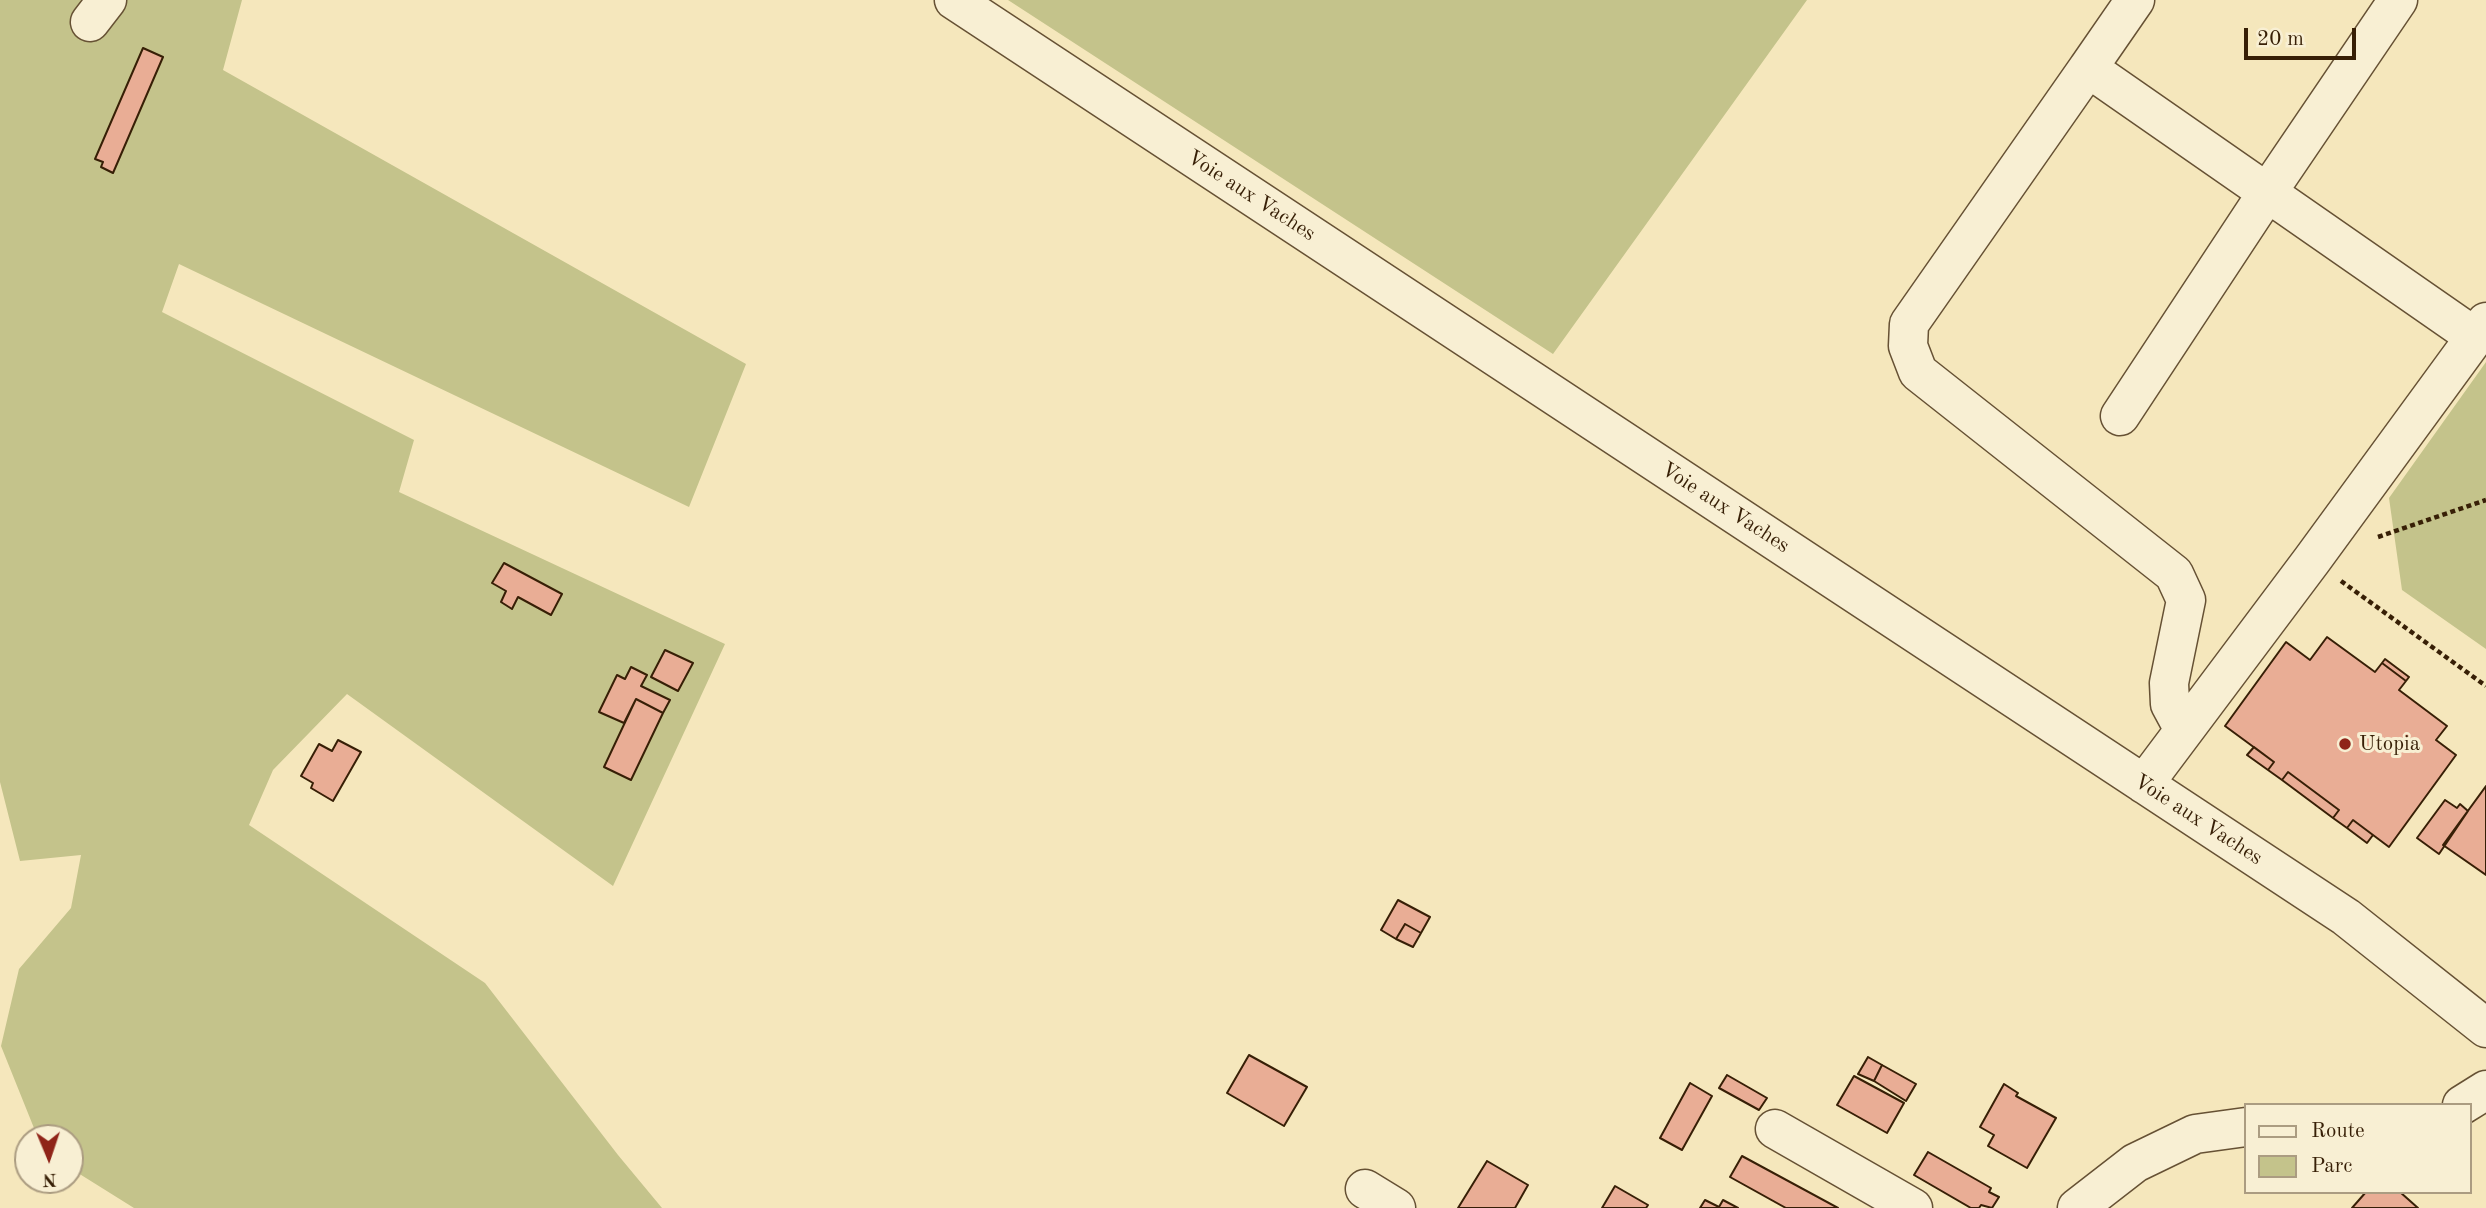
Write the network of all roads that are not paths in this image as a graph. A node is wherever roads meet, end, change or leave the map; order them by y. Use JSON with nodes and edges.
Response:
{"nodes":[{"id":1,"x":954,"y":0,"type":"edge"},
{"id":2,"x":2135,"y":0,"type":"edge"},
{"id":3,"x":2398,"y":0,"type":"edge"},
{"id":4,"x":2088,"y":68,"type":"junction"},
{"id":5,"x":2267,"y":193,"type":"junction"},
{"id":6,"x":2480,"y":330,"type":"edge"},
{"id":7,"x":2120,"y":416,"type":"dead end"},
{"id":8,"x":2184,"y":730,"type":"junction"},
{"id":9,"x":2144,"y":784,"type":"junction"},
{"id":10,"x":2486,"y":1028,"type":"edge"},
{"id":11,"x":2486,"y":1090,"type":"edge"},
{"id":12,"x":2465,"y":1103,"type":"edge"},
{"id":13,"x":2244,"y":1127,"type":"edge"},
{"id":14,"x":1775,"y":1129,"type":"dead end"},
{"id":15,"x":1913,"y":1208,"type":"edge"},
{"id":16,"x":2077,"y":1208,"type":"edge"}],
"edges":[{"from":1,"to":9,"type":"street","name":"Voie aux Vaches"},
{"from":2,"to":4,"type":"street"},
{"from":3,"to":5,"type":"street"},
{"from":4,"to":5,"type":"street"},
{"from":4,"to":8,"type":"street"},
{"from":5,"to":6,"type":"street"},
{"from":5,"to":7,"type":"street"},
{"from":6,"to":8,"type":"street"},
{"from":8,"to":9,"type":"street"},
{"from":9,"to":10,"type":"street","name":"Voie aux Vaches"},
{"from":11,"to":12,"type":"street"},
{"from":13,"to":16,"type":"street"},
{"from":14,"to":15,"type":"street"}]}
